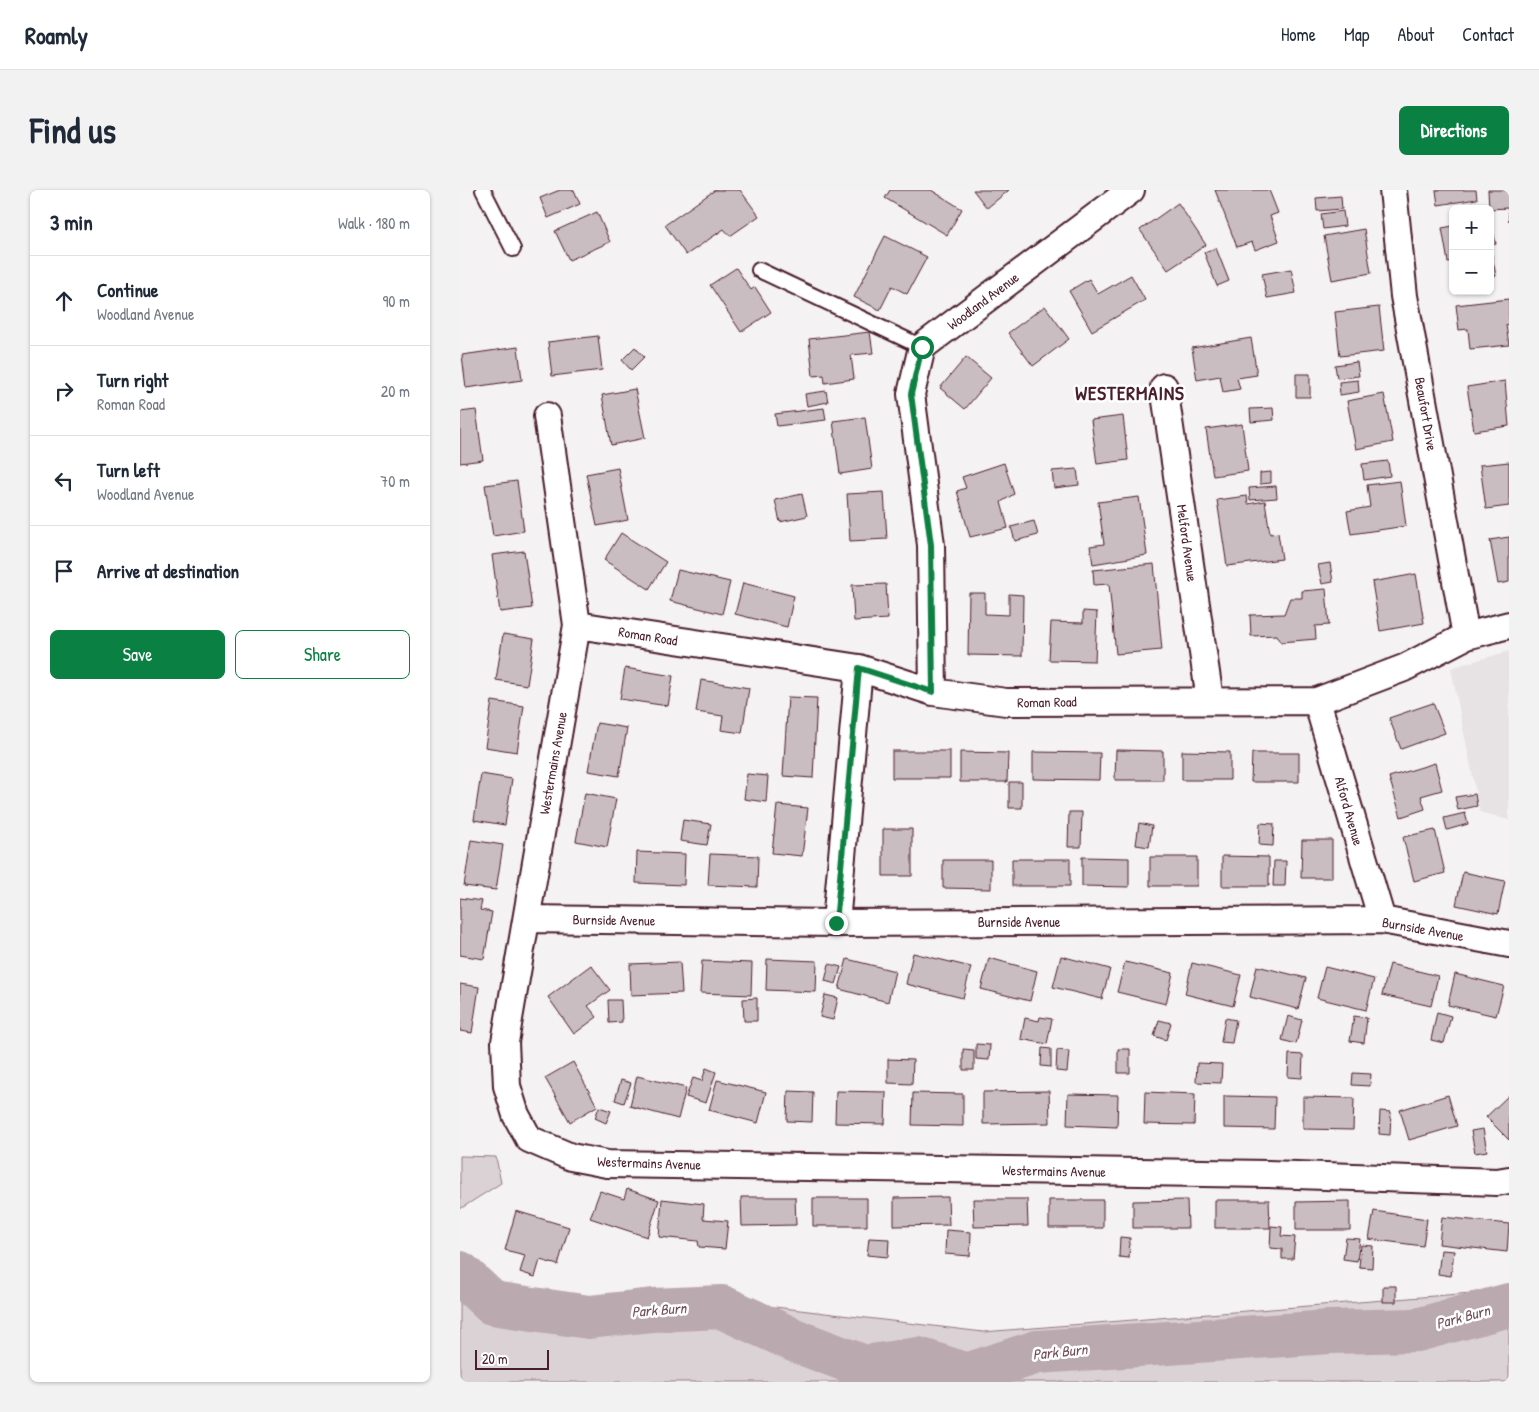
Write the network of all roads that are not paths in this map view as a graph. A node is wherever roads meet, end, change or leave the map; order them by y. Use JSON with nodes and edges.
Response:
{"nodes":[{"id":1,"x":483,"y":190,"type":"edge"},
{"id":2,"x":1131,"y":190,"type":"edge"},
{"id":3,"x":1393,"y":190,"type":"edge"},
{"id":4,"x":514,"y":249,"type":"dead end"},
{"id":5,"x":759,"y":270,"type":"dead end"},
{"id":6,"x":922,"y":347,"type":"junction"},
{"id":7,"x":1164,"y":387,"type":"dead end"},
{"id":8,"x":547,"y":416,"type":"dead end"},
{"id":9,"x":576,"y":625,"type":"junction"},
{"id":10,"x":1509,"y":625,"type":"edge"},
{"id":11,"x":1466,"y":636,"type":"junction"},
{"id":12,"x":859,"y":668,"type":"junction"},
{"id":13,"x":933,"y":692,"type":"junction"},
{"id":14,"x":1210,"y":700,"type":"junction"},
{"id":15,"x":1317,"y":701,"type":"junction"},
{"id":16,"x":527,"y":919,"type":"junction"},
{"id":17,"x":1382,"y":920,"type":"junction"},
{"id":18,"x":836,"y":923,"type":"junction"},
{"id":19,"x":1509,"y":944,"type":"edge"},
{"id":20,"x":1509,"y":1180,"type":"edge"}],
"edges":[{"from":1,"to":4,"type":"lane"},
{"from":2,"to":6,"type":"street","name":"Woodland Avenue"},
{"from":3,"to":11,"type":"street","name":"Beaufort Drive"},
{"from":5,"to":6,"type":"lane"},
{"from":6,"to":13,"type":"street"},
{"from":7,"to":14,"type":"street","name":"Melford Avenue"},
{"from":8,"to":9,"type":"street","name":"Westermains Avenue"},
{"from":9,"to":12,"type":"street","name":"Roman Road"},
{"from":9,"to":16,"type":"street","name":"Westermains Avenue"},
{"from":10,"to":11,"type":"street","name":"Roman Road"},
{"from":11,"to":15,"type":"street","name":"Roman Road"},
{"from":12,"to":13,"type":"street","name":"Roman Road"},
{"from":12,"to":18,"type":"street"},
{"from":13,"to":14,"type":"street","name":"Roman Road"},
{"from":14,"to":15,"type":"street","name":"Roman Road"},
{"from":15,"to":17,"type":"street","name":"Alford Avenue"},
{"from":16,"to":18,"type":"street","name":"Burnside Avenue"},
{"from":16,"to":20,"type":"street","name":"Westermains Avenue"},
{"from":17,"to":18,"type":"street","name":"Burnside Avenue"},
{"from":17,"to":19,"type":"street","name":"Burnside Avenue"}]}
